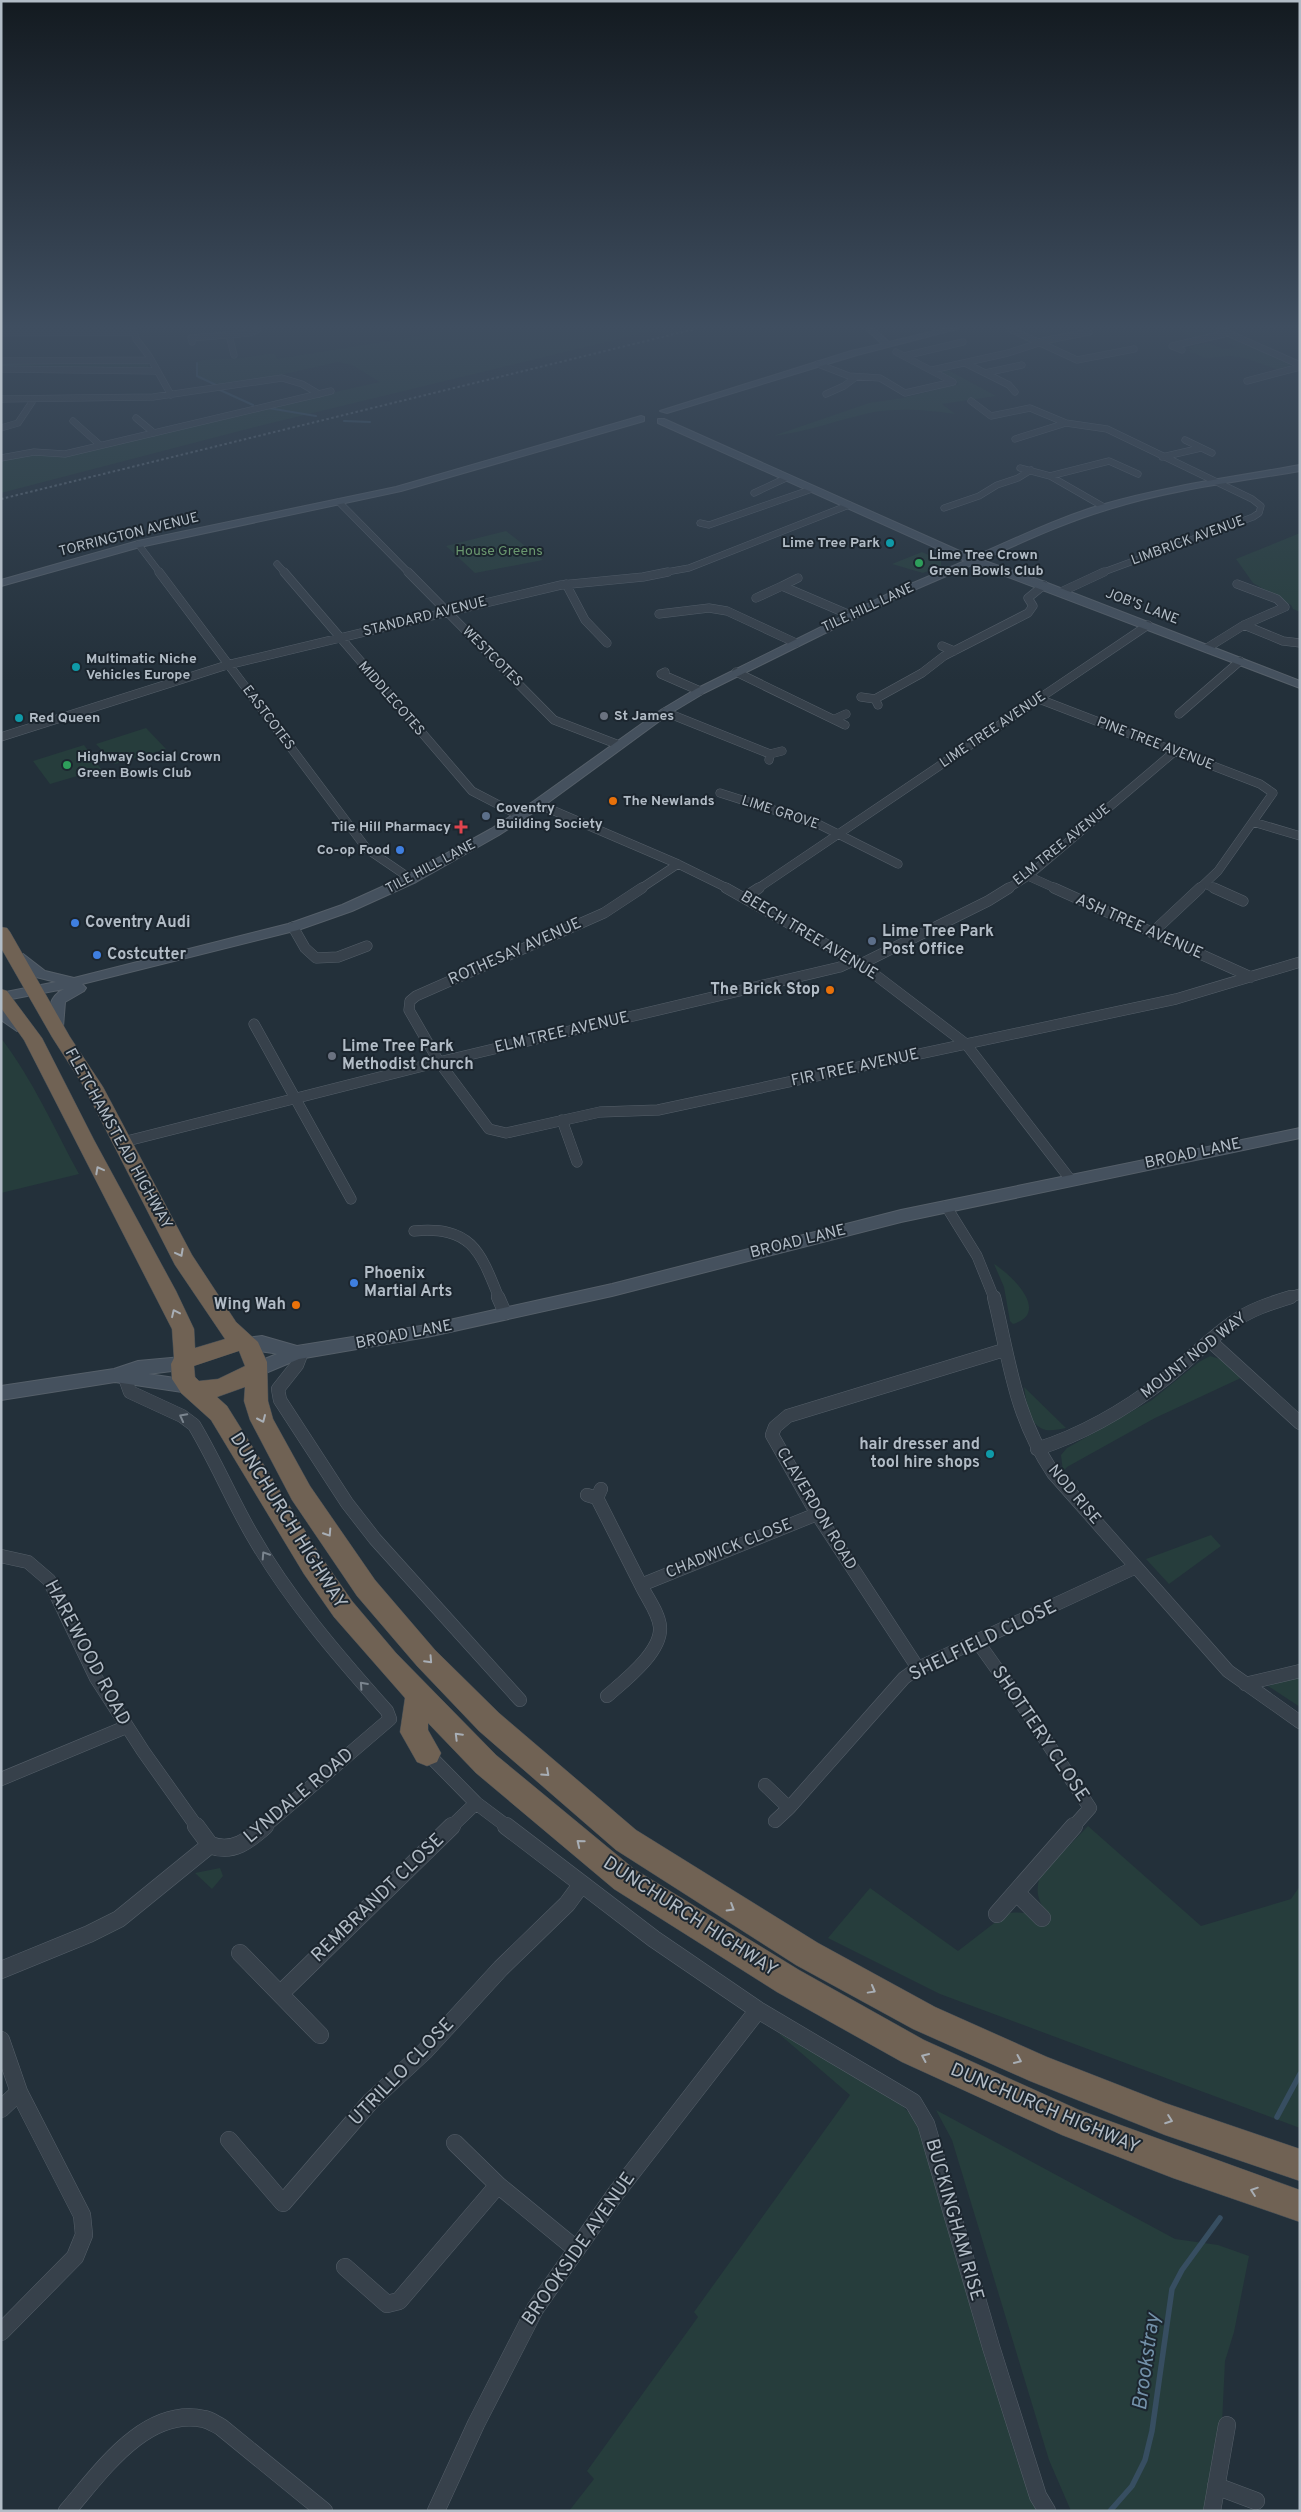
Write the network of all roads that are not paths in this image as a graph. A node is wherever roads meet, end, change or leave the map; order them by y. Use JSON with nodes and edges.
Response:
{"nodes":[{"id":1,"x":95,"y":446,"type":"edge"},
{"id":2,"x":557,"y":446,"type":"edge"},
{"id":3,"x":711,"y":446,"type":"edge"},
{"id":4,"x":1141,"y":446,"type":"edge"},
{"id":5,"x":1197,"y":446,"type":"edge"},
{"id":6,"x":1201,"y":448,"type":"junction"},
{"id":7,"x":1212,"y":453,"type":"dead end"},
{"id":8,"x":1162,"y":457,"type":"junction"},
{"id":9,"x":1,"y":458,"type":"edge"},
{"id":10,"x":1020,"y":468,"type":"dead end"},
{"id":11,"x":1300,"y":468,"type":"edge"},
{"id":12,"x":1031,"y":470,"type":"junction"},
{"id":13,"x":1138,"y":471,"type":"dead end"},
{"id":14,"x":1050,"y":476,"type":"junction"},
{"id":15,"x":786,"y":478,"type":"junction"},
{"id":16,"x":1214,"y":482,"type":"junction"},
{"id":17,"x":812,"y":489,"type":"junction"},
{"id":18,"x":754,"y":493,"type":"dead end"},
{"id":19,"x":339,"y":502,"type":"junction"},
{"id":20,"x":849,"y":505,"type":"junction"},
{"id":21,"x":1104,"y":507,"type":"junction"},
{"id":22,"x":944,"y":508,"type":"dead end"},
{"id":23,"x":700,"y":523,"type":"dead end"},
{"id":24,"x":138,"y":544,"type":"junction"},
{"id":25,"x":974,"y":560,"type":"junction"},
{"id":26,"x":276,"y":564,"type":"dead end"},
{"id":27,"x":798,"y":578,"type":"dead end"},
{"id":28,"x":1,"y":583,"type":"edge"},
{"id":29,"x":566,"y":584,"type":"junction"},
{"id":30,"x":1237,"y":584,"type":"dead end"},
{"id":31,"x":782,"y":586,"type":"junction"},
{"id":32,"x":1044,"y":586,"type":"junction"},
{"id":33,"x":1061,"y":592,"type":"junction"},
{"id":34,"x":756,"y":598,"type":"dead end"},
{"id":35,"x":447,"y":612,"type":"junction"},
{"id":36,"x":659,"y":614,"type":"dead end"},
{"id":37,"x":850,"y":616,"type":"junction"},
{"id":38,"x":1244,"y":625,"type":"junction"},
{"id":39,"x":1148,"y":626,"type":"junction"},
{"id":40,"x":338,"y":638,"type":"junction"},
{"id":41,"x":796,"y":642,"type":"junction"},
{"id":42,"x":607,"y":643,"type":"dead end"},
{"id":43,"x":1300,"y":643,"type":"edge"},
{"id":44,"x":942,"y":646,"type":"dead end"},
{"id":45,"x":1207,"y":648,"type":"junction"},
{"id":46,"x":954,"y":651,"type":"junction"},
{"id":47,"x":1240,"y":661,"type":"junction"},
{"id":48,"x":228,"y":665,"type":"junction"},
{"id":49,"x":665,"y":672,"type":"dead end"},
{"id":50,"x":736,"y":672,"type":"junction"},
{"id":51,"x":1300,"y":685,"type":"edge"},
{"id":52,"x":700,"y":690,"type":"junction"},
{"id":53,"x":861,"y":697,"type":"dead end"},
{"id":54,"x":1039,"y":699,"type":"junction"},
{"id":55,"x":666,"y":712,"type":"junction"},
{"id":56,"x":846,"y":714,"type":"dead end"},
{"id":57,"x":1179,"y":714,"type":"dead end"},
{"id":58,"x":835,"y":719,"type":"junction"},
{"id":59,"x":845,"y":726,"type":"dead end"},
{"id":60,"x":1,"y":737,"type":"edge"},
{"id":61,"x":619,"y":745,"type":"junction"},
{"id":62,"x":782,"y":752,"type":"dead end"},
{"id":63,"x":1174,"y":752,"type":"junction"},
{"id":64,"x":720,"y":793,"type":"dead end"},
{"id":65,"x":538,"y":804,"type":"junction"},
{"id":66,"x":520,"y":816,"type":"junction"},
{"id":67,"x":1253,"y":822,"type":"junction"},
{"id":68,"x":839,"y":834,"type":"junction"},
{"id":69,"x":1300,"y":836,"type":"edge"},
{"id":70,"x":678,"y":864,"type":"junction"},
{"id":71,"x":898,"y":864,"type":"dead end"},
{"id":72,"x":1028,"y":876,"type":"junction"},
{"id":73,"x":410,"y":879,"type":"junction"},
{"id":74,"x":1205,"y":884,"type":"junction"},
{"id":75,"x":744,"y":897,"type":"junction"},
{"id":76,"x":1243,"y":901,"type":"dead end"},
{"id":77,"x":293,"y":927,"type":"junction"},
{"id":78,"x":1,"y":932,"type":"edge"},
{"id":79,"x":1152,"y":933,"type":"junction"},
{"id":80,"x":366,"y":946,"type":"dead end"},
{"id":81,"x":11,"y":950,"type":"junction"},
{"id":82,"x":858,"y":962,"type":"junction"},
{"id":83,"x":1300,"y":962,"type":"edge"},
{"id":84,"x":128,"y":969,"type":"junction"},
{"id":85,"x":1251,"y":977,"type":"junction"},
{"id":86,"x":88,"y":979,"type":"junction"},
{"id":87,"x":36,"y":991,"type":"junction"},
{"id":88,"x":2,"y":1000,"type":"edge"},
{"id":89,"x":254,"y":1024,"type":"dead end"},
{"id":90,"x":56,"y":1027,"type":"junction"},
{"id":91,"x":966,"y":1044,"type":"junction"},
{"id":92,"x":439,"y":1062,"type":"junction"},
{"id":93,"x":296,"y":1098,"type":"junction"},
{"id":94,"x":562,"y":1120,"type":"junction"},
{"id":95,"x":1300,"y":1133,"type":"edge"},
{"id":96,"x":123,"y":1142,"type":"junction"},
{"id":97,"x":577,"y":1162,"type":"dead end"},
{"id":98,"x":1070,"y":1179,"type":"junction"},
{"id":99,"x":351,"y":1199,"type":"dead end"},
{"id":100,"x":946,"y":1206,"type":"junction"},
{"id":101,"x":414,"y":1231,"type":"dead end"},
{"id":102,"x":1300,"y":1294,"type":"edge"},
{"id":103,"x":505,"y":1313,"type":"junction"},
{"id":104,"x":1210,"y":1341,"type":"junction"},
{"id":105,"x":243,"y":1343,"type":"junction"},
{"id":106,"x":1004,"y":1350,"type":"junction"},
{"id":107,"x":300,"y":1353,"type":"junction"},
{"id":108,"x":256,"y":1371,"type":"junction"},
{"id":109,"x":187,"y":1374,"type":"junction"},
{"id":110,"x":120,"y":1377,"type":"junction"},
{"id":111,"x":1,"y":1393,"type":"edge"},
{"id":112,"x":1300,"y":1423,"type":"edge"},
{"id":113,"x":1037,"y":1449,"type":"junction"},
{"id":114,"x":595,"y":1494,"type":"dead end"},
{"id":115,"x":817,"y":1514,"type":"junction"},
{"id":116,"x":1,"y":1556,"type":"edge"},
{"id":117,"x":1136,"y":1567,"type":"junction"},
{"id":118,"x":641,"y":1584,"type":"junction"},
{"id":119,"x":977,"y":1641,"type":"junction"},
{"id":120,"x":918,"y":1668,"type":"junction"},
{"id":121,"x":1300,"y":1671,"type":"edge"},
{"id":122,"x":1244,"y":1684,"type":"junction"},
{"id":123,"x":418,"y":1696,"type":"junction"},
{"id":124,"x":607,"y":1696,"type":"dead end"},
{"id":125,"x":520,"y":1700,"type":"dead end"},
{"id":126,"x":1300,"y":1722,"type":"edge"},
{"id":127,"x":387,"y":1723,"type":"joint"},
{"id":128,"x":126,"y":1727,"type":"junction"},
{"id":129,"x":427,"y":1753,"type":"joint"},
{"id":130,"x":1,"y":1779,"type":"edge"},
{"id":131,"x":765,"y":1784,"type":"dead end"},
{"id":132,"x":476,"y":1803,"type":"junction"},
{"id":133,"x":789,"y":1808,"type":"junction"},
{"id":134,"x":775,"y":1821,"type":"dead end"},
{"id":135,"x":210,"y":1846,"type":"junction"},
{"id":136,"x":581,"y":1885,"type":"junction"},
{"id":137,"x":1016,"y":1892,"type":"junction"},
{"id":138,"x":997,"y":1914,"type":"dead end"},
{"id":139,"x":1042,"y":1918,"type":"dead end"},
{"id":140,"x":240,"y":1953,"type":"dead end"},
{"id":141,"x":1,"y":1970,"type":"edge"},
{"id":142,"x":280,"y":1994,"type":"junction"},
{"id":143,"x":758,"y":2010,"type":"junction"},
{"id":144,"x":320,"y":2035,"type":"dead end"},
{"id":145,"x":1,"y":2040,"type":"edge"},
{"id":146,"x":20,"y":2092,"type":"junction"},
{"id":147,"x":1,"y":2109,"type":"edge"},
{"id":148,"x":229,"y":2140,"type":"dead end"},
{"id":149,"x":455,"y":2143,"type":"dead end"},
{"id":150,"x":1300,"y":2165,"type":"edge"},
{"id":151,"x":498,"y":2185,"type":"junction"},
{"id":152,"x":1300,"y":2206,"type":"edge"},
{"id":153,"x":576,"y":2249,"type":"junction"},
{"id":154,"x":345,"y":2267,"type":"dead end"},
{"id":155,"x":1,"y":2332,"type":"edge"},
{"id":156,"x":1227,"y":2425,"type":"dead end"},
{"id":157,"x":1216,"y":2486,"type":"junction"},
{"id":158,"x":1256,"y":2501,"type":"dead end"},
{"id":159,"x":318,"y":2509,"type":"edge"},
{"id":160,"x":67,"y":2511,"type":"edge"},
{"id":161,"x":436,"y":2511,"type":"edge"},
{"id":162,"x":1047,"y":2511,"type":"edge"},
{"id":163,"x":1212,"y":2511,"type":"edge"}],
"edges":[{"from":1,"to":9,"type":"street"},
{"from":2,"to":19,"type":"street","name":"TORRINGTON AVENUE"},
{"from":3,"to":15,"type":"street","name":"JOB'S LANE"},
{"from":4,"to":8,"type":"street"},
{"from":5,"to":6,"type":"street"},
{"from":6,"to":7,"type":"street"},
{"from":6,"to":8,"type":"street"},
{"from":8,"to":16,"type":"street"},
{"from":10,"to":12,"type":"street"},
{"from":11,"to":16,"type":"street","name":"TILE HILL LANE"},
{"from":12,"to":14,"type":"street"},
{"from":12,"to":22,"type":"street"},
{"from":13,"to":14,"type":"street"},
{"from":14,"to":21,"type":"street"},
{"from":15,"to":17,"type":"street","name":"JOB'S LANE"},
{"from":15,"to":18,"type":"street"},
{"from":16,"to":21,"type":"street","name":"TILE HILL LANE"},
{"from":16,"to":33,"type":"street","name":"LIMBRICK AVENUE"},
{"from":17,"to":20,"type":"street","name":"JOB'S LANE"},
{"from":17,"to":23,"type":"street"},
{"from":19,"to":24,"type":"street","name":"TORRINGTON AVENUE"},
{"from":19,"to":35,"type":"street","name":"WESTCOTES"},
{"from":20,"to":25,"type":"street","name":"JOB'S LANE"},
{"from":20,"to":29,"type":"street","name":"STANDARD AVENUE"},
{"from":21,"to":25,"type":"street","name":"TILE HILL LANE"},
{"from":24,"to":28,"type":"street","name":"TORRINGTON AVENUE"},
{"from":24,"to":48,"type":"street","name":"EASTCOTES"},
{"from":25,"to":32,"type":"street","name":"JOB'S LANE"},
{"from":25,"to":37,"type":"street","name":"TILE HILL LANE"},
{"from":26,"to":40,"type":"street","name":"MIDDLECOTES"},
{"from":27,"to":31,"type":"street"},
{"from":29,"to":35,"type":"street","name":"STANDARD AVENUE"},
{"from":29,"to":42,"type":"street"},
{"from":30,"to":38,"type":"street"},
{"from":31,"to":34,"type":"street"},
{"from":31,"to":37,"type":"street"},
{"from":32,"to":33,"type":"street","name":"JOB'S LANE"},
{"from":32,"to":46,"type":"street"},
{"from":33,"to":39,"type":"street","name":"JOB'S LANE"},
{"from":35,"to":40,"type":"street","name":"STANDARD AVENUE"},
{"from":35,"to":61,"type":"street","name":"WESTCOTES"},
{"from":36,"to":41,"type":"street"},
{"from":37,"to":41,"type":"street","name":"TILE HILL LANE"},
{"from":38,"to":43,"type":"street"},
{"from":38,"to":45,"type":"street"},
{"from":39,"to":45,"type":"street","name":"JOB'S LANE"},
{"from":39,"to":54,"type":"street","name":"LIME TREE AVENUE"},
{"from":40,"to":48,"type":"street","name":"STANDARD AVENUE"},
{"from":40,"to":66,"type":"street","name":"MIDDLECOTES"},
{"from":41,"to":50,"type":"street","name":"TILE HILL LANE"},
{"from":44,"to":46,"type":"street"},
{"from":45,"to":47,"type":"street","name":"JOB'S LANE"},
{"from":46,"to":53,"type":"street"},
{"from":47,"to":51,"type":"street","name":"JOB'S LANE"},
{"from":47,"to":57,"type":"street"},
{"from":48,"to":60,"type":"street","name":"STANDARD AVENUE"},
{"from":48,"to":73,"type":"street","name":"EASTCOTES"},
{"from":49,"to":52,"type":"street"},
{"from":50,"to":52,"type":"street","name":"TILE HILL LANE"},
{"from":50,"to":58,"type":"street"},
{"from":52,"to":55,"type":"street","name":"TILE HILL LANE"},
{"from":54,"to":63,"type":"street","name":"PINE TREE AVENUE"},
{"from":54,"to":68,"type":"street","name":"LIME TREE AVENUE"},
{"from":55,"to":61,"type":"street","name":"TILE HILL LANE"},
{"from":55,"to":62,"type":"street"},
{"from":56,"to":58,"type":"street"},
{"from":58,"to":59,"type":"street"},
{"from":61,"to":65,"type":"street","name":"TILE HILL LANE"},
{"from":63,"to":67,"type":"street","name":"PINE TREE AVENUE"},
{"from":63,"to":72,"type":"street","name":"ELM TREE AVENUE"},
{"from":64,"to":68,"type":"street","name":"LIME GROVE"},
{"from":65,"to":66,"type":"street","name":"TILE HILL LANE"},
{"from":65,"to":70,"type":"street","name":"BEECH TREE AVENUE"},
{"from":66,"to":73,"type":"street","name":"TILE HILL LANE"},
{"from":67,"to":69,"type":"street"},
{"from":67,"to":74,"type":"street"},
{"from":68,"to":71,"type":"street"},
{"from":68,"to":75,"type":"street","name":"LIME TREE AVENUE"},
{"from":70,"to":75,"type":"street","name":"BEECH TREE AVENUE"},
{"from":70,"to":92,"type":"street","name":"ROTHESAY AVENUE"},
{"from":72,"to":79,"type":"street","name":"ASH TREE AVENUE"},
{"from":72,"to":82,"type":"street","name":"ELM TREE AVENUE"},
{"from":73,"to":77,"type":"street","name":"TILE HILL LANE"},
{"from":74,"to":76,"type":"street"},
{"from":74,"to":79,"type":"street"},
{"from":75,"to":82,"type":"street","name":"BEECH TREE AVENUE"},
{"from":77,"to":80,"type":"street"},
{"from":77,"to":84,"type":"street","name":"TILE HILL LANE"},
{"from":78,"to":81,"type":"highway","name":"FLETCHAMSTEAD HIGHWAY"},
{"from":79,"to":85,"type":"street","name":"ASH TREE AVENUE"},
{"from":81,"to":86,"type":"street"},
{"from":81,"to":87,"type":"highway","name":"FLETCHAMSTEAD HIGHWAY"},
{"from":82,"to":91,"type":"street","name":"BEECH TREE AVENUE"},
{"from":82,"to":92,"type":"street","name":"ELM TREE AVENUE"},
{"from":83,"to":85,"type":"street","name":"FIR TREE AVENUE"},
{"from":84,"to":86,"type":"main road","name":"TILE HILL LANE"},
{"from":84,"to":90,"type":"street","name":"TILE HILL LANE"},
{"from":85,"to":91,"type":"street","name":"FIR TREE AVENUE"},
{"from":86,"to":87,"type":"street","name":"TILE HILL LANE"},
{"from":87,"to":88,"type":"street","name":"TILE HILL LANE"},
{"from":87,"to":90,"type":"highway","name":"FLETCHAMSTEAD HIGHWAY"},
{"from":109,"to":88,"type":"highway","name":"FLETCHAMSTEAD HIGHWAY","one_way":true},
{"from":89,"to":93,"type":"street"},
{"from":90,"to":96,"type":"highway","name":"FLETCHAMSTEAD HIGHWAY"},
{"from":91,"to":94,"type":"street","name":"FIR TREE AVENUE"},
{"from":91,"to":98,"type":"street","name":"BEECH TREE AVENUE"},
{"from":92,"to":93,"type":"street","name":"ELM TREE AVENUE"},
{"from":92,"to":94,"type":"street","name":"FIR TREE AVENUE"},
{"from":93,"to":96,"type":"street","name":"ELM TREE AVENUE"},
{"from":93,"to":99,"type":"street"},
{"from":94,"to":97,"type":"street"},
{"from":95,"to":98,"type":"street","name":"BROAD LANE"},
{"from":96,"to":105,"type":"highway","name":"FLETCHAMSTEAD HIGHWAY","one_way":true},
{"from":98,"to":100,"type":"street","name":"BROAD LANE"},
{"from":100,"to":103,"type":"street","name":"BROAD LANE"},
{"from":100,"to":106,"type":"street","name":"NOD RISE"},
{"from":101,"to":103,"type":"street"},
{"from":102,"to":104,"type":"street","name":"MOUNT NOD WAY"},
{"from":103,"to":107,"type":"street","name":"BROAD LANE"},
{"from":104,"to":112,"type":"street"},
{"from":104,"to":113,"type":"street","name":"MOUNT NOD WAY"},
{"from":105,"to":107,"type":"street","name":"BROAD LANE"},
{"from":105,"to":108,"type":"highway","name":"FLETCHAMSTEAD HIGHWAY"},
{"from":105,"to":109,"type":"highway"},
{"from":106,"to":113,"type":"street","name":"NOD RISE"},
{"from":106,"to":115,"type":"street","name":"CLAVERDON ROAD"},
{"from":107,"to":108,"type":"street","name":"BROAD LANE"},
{"from":107,"to":125,"type":"street"},
{"from":108,"to":109,"type":"highway"},
{"from":108,"to":150,"type":"highway","name":"DUNCHURCH HIGHWAY","one_way":true},
{"from":109,"to":110,"type":"street"},
{"from":109,"to":123,"type":"highway","name":"DUNCHURCH HIGHWAY"},
{"from":110,"to":111,"type":"street"},
{"from":127,"to":110,"type":"street","name":"DUNCHURCH HIGHWAY","one_way":true},
{"from":113,"to":117,"type":"street","name":"NOD RISE"},
{"from":114,"to":118,"type":"street"},
{"from":115,"to":118,"type":"street","name":"CHADWICK CLOSE"},
{"from":115,"to":120,"type":"street","name":"CLAVERDON ROAD"},
{"from":116,"to":128,"type":"street","name":"HAREWOOD ROAD"},
{"from":117,"to":119,"type":"street","name":"SHELFIELD CLOSE"},
{"from":117,"to":122,"type":"street","name":"NOD RISE"},
{"from":118,"to":124,"type":"street"},
{"from":119,"to":120,"type":"street","name":"SHELFIELD CLOSE"},
{"from":119,"to":137,"type":"street","name":"SHOTTERY CLOSE"},
{"from":120,"to":133,"type":"street","name":"SHELFIELD CLOSE"},
{"from":121,"to":122,"type":"street"},
{"from":122,"to":126,"type":"street","name":"NOD RISE"},
{"from":123,"to":129,"type":"highway"},
{"from":152,"to":123,"type":"highway","name":"DUNCHURCH HIGHWAY","one_way":true},
{"from":127,"to":135,"type":"street","name":"LYNDALE ROAD"},
{"from":128,"to":130,"type":"street"},
{"from":128,"to":135,"type":"street","name":"HAREWOOD ROAD"},
{"from":129,"to":132,"type":"street","name":"DUNCHURCH HIGHWAY"},
{"from":131,"to":133,"type":"street"},
{"from":132,"to":136,"type":"street","name":"DUNCHURCH HIGHWAY"},
{"from":132,"to":142,"type":"street","name":"REMBRANDT CLOSE"},
{"from":133,"to":134,"type":"street","name":"SHELFIELD CLOSE"},
{"from":135,"to":141,"type":"street"},
{"from":136,"to":143,"type":"street","name":"DUNCHURCH HIGHWAY"},
{"from":136,"to":148,"type":"street","name":"UTRILLO CLOSE"},
{"from":137,"to":138,"type":"street","name":"SHOTTERY CLOSE"},
{"from":137,"to":139,"type":"street"},
{"from":140,"to":142,"type":"street"},
{"from":142,"to":144,"type":"street"},
{"from":143,"to":153,"type":"street","name":"BROOKSIDE AVENUE"},
{"from":143,"to":162,"type":"street","name":"BUCKINGHAM RISE"},
{"from":145,"to":146,"type":"street"},
{"from":146,"to":147,"type":"street"},
{"from":146,"to":155,"type":"street"},
{"from":149,"to":151,"type":"street"},
{"from":151,"to":153,"type":"street"},
{"from":151,"to":154,"type":"street"},
{"from":153,"to":161,"type":"street","name":"BROOKSIDE AVENUE"},
{"from":156,"to":157,"type":"street"},
{"from":157,"to":158,"type":"street"},
{"from":157,"to":163,"type":"street"},
{"from":159,"to":160,"type":"street"}]}
